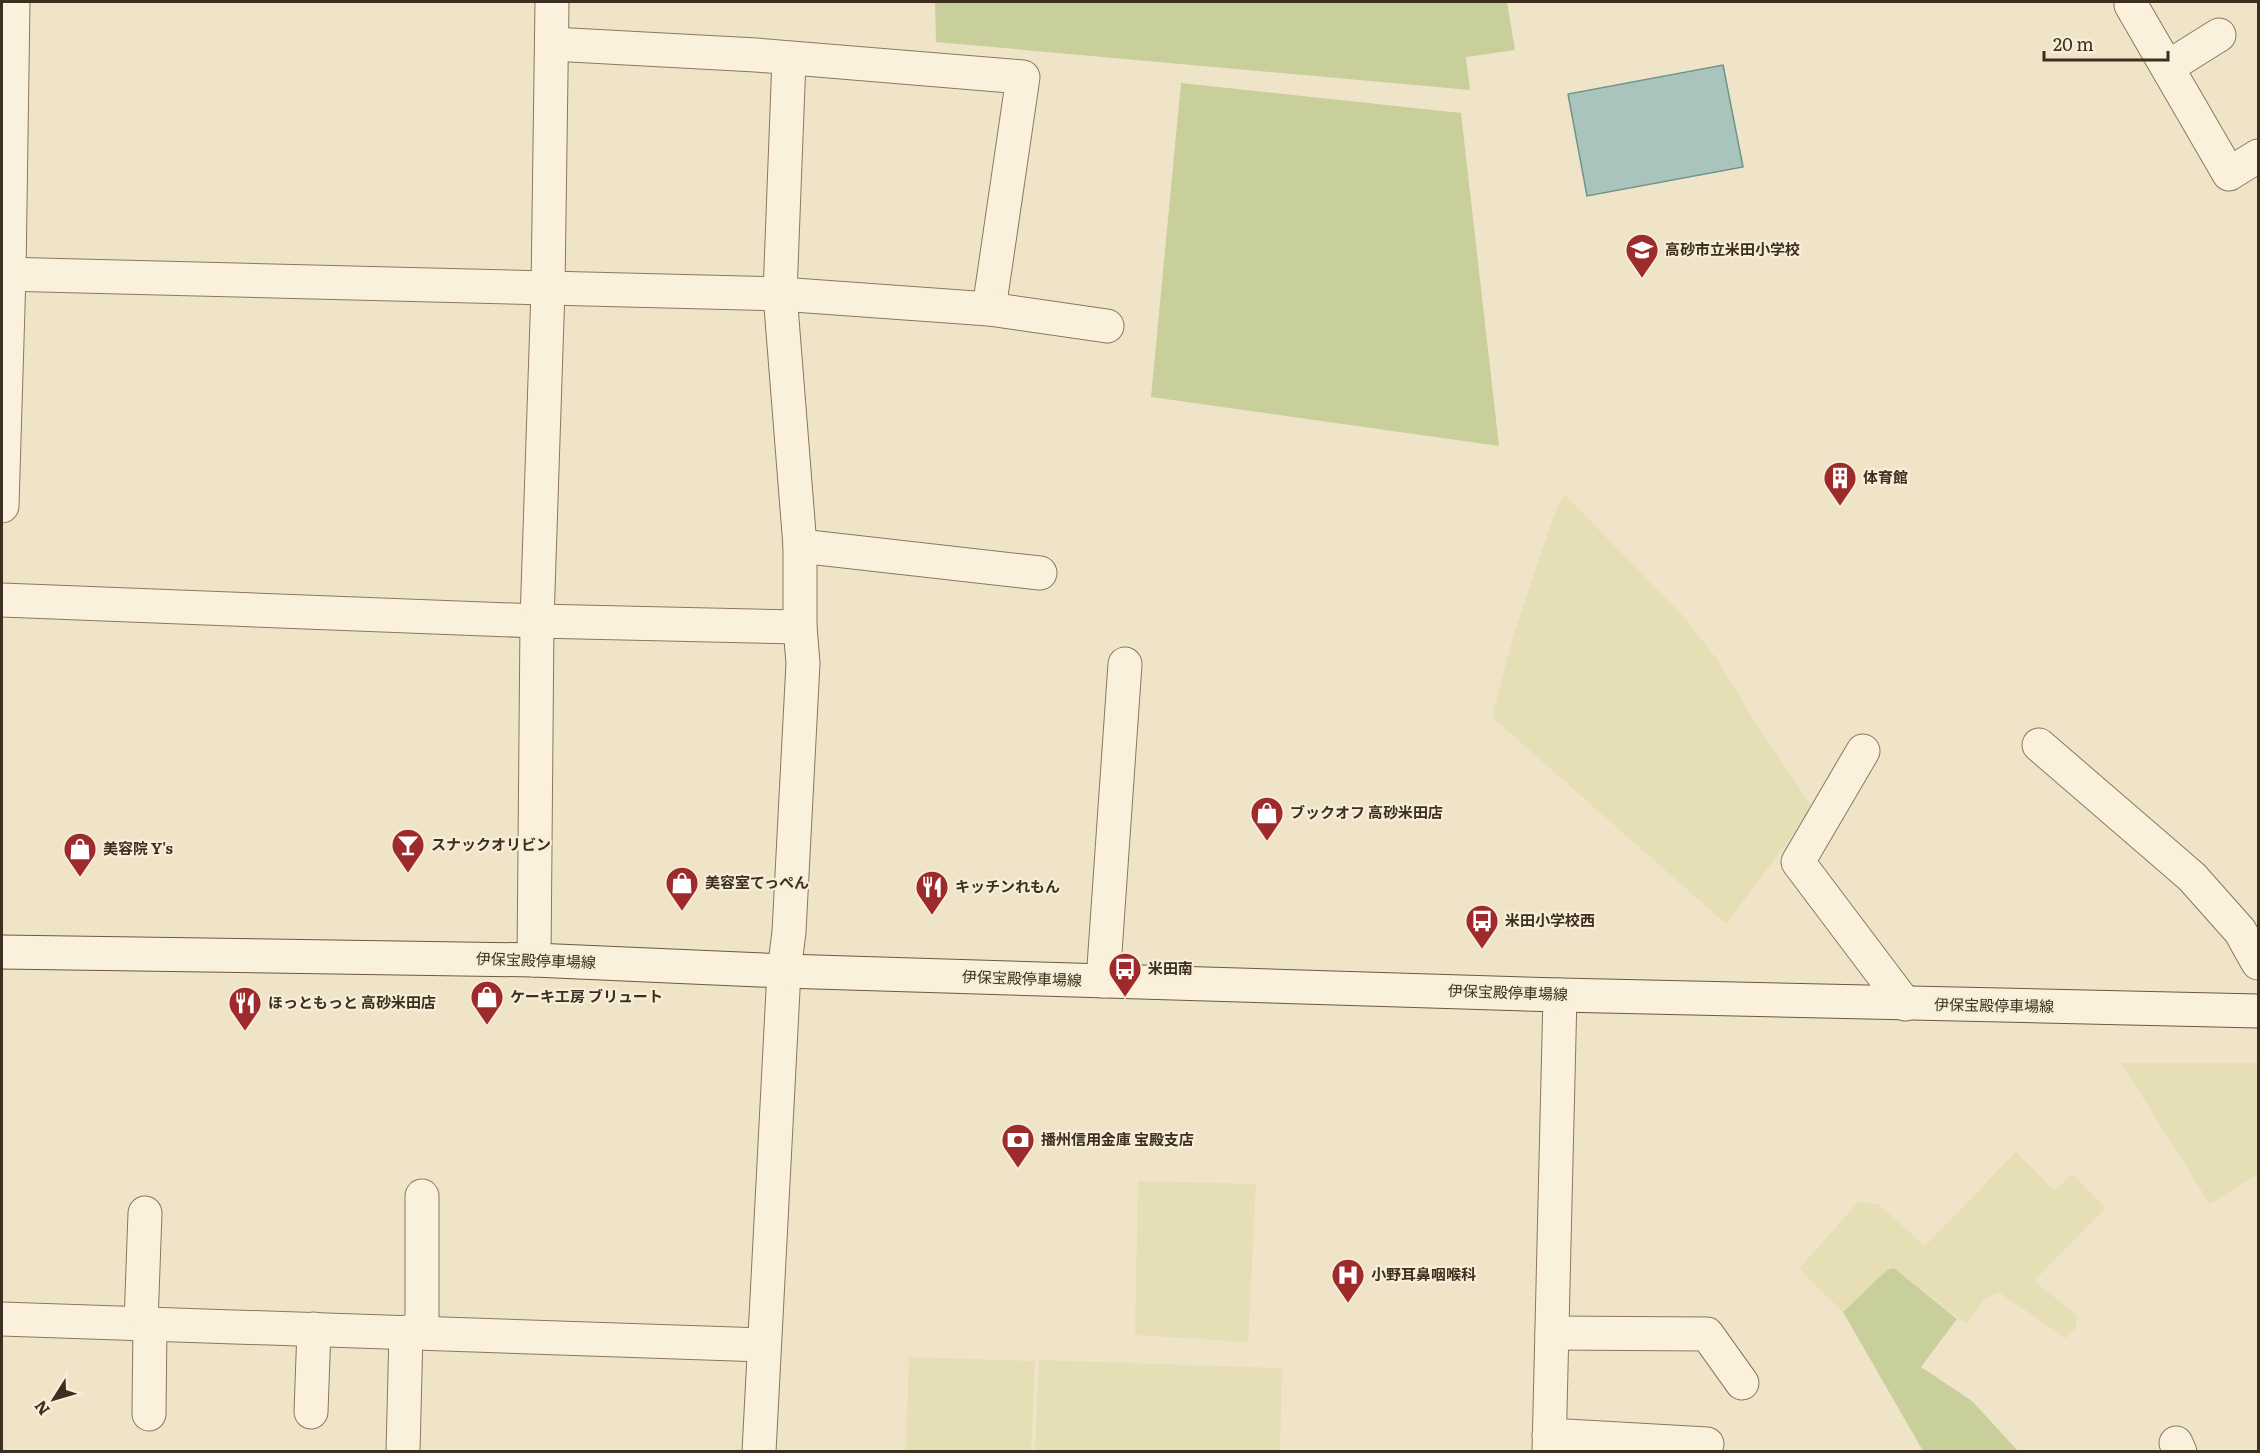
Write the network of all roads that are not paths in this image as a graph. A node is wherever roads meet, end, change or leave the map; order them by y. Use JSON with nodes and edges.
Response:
{"nodes":[{"id":1,"x":13,"y":2,"type":"edge"},
{"id":2,"x":552,"y":2,"type":"edge"},
{"id":3,"x":2131,"y":5,"type":"dead end"},
{"id":4,"x":2218,"y":35,"type":"dead end"},
{"id":5,"x":552,"y":44,"type":"junction"},
{"id":6,"x":789,"y":59,"type":"junction"},
{"id":7,"x":2168,"y":67,"type":"junction"},
{"id":8,"x":2259,"y":156,"type":"edge"},
{"id":9,"x":5,"y":274,"type":"edge"},
{"id":10,"x":548,"y":289,"type":"junction"},
{"id":11,"x":780,"y":294,"type":"junction"},
{"id":12,"x":989,"y":309,"type":"junction"},
{"id":13,"x":1107,"y":326,"type":"dead end"},
{"id":14,"x":2,"y":506,"type":"edge"},
{"id":15,"x":800,"y":546,"type":"junction"},
{"id":16,"x":1040,"y":573,"type":"dead end"},
{"id":17,"x":2,"y":600,"type":"edge"},
{"id":18,"x":537,"y":621,"type":"junction"},
{"id":19,"x":800,"y":627,"type":"junction"},
{"id":20,"x":1125,"y":664,"type":"dead end"},
{"id":21,"x":2040,"y":745,"type":"dead end"},
{"id":22,"x":1863,"y":751,"type":"dead end"},
{"id":23,"x":2,"y":952,"type":"edge"},
{"id":24,"x":534,"y":960,"type":"junction"},
{"id":25,"x":2259,"y":963,"type":"edge"},
{"id":26,"x":784,"y":971,"type":"junction"},
{"id":27,"x":1103,"y":981,"type":"junction"},
{"id":28,"x":1560,"y":995,"type":"junction"},
{"id":29,"x":1905,"y":1004,"type":"junction"},
{"id":30,"x":2259,"y":1011,"type":"edge"},
{"id":31,"x":422,"y":1196,"type":"dead end"},
{"id":32,"x":145,"y":1213,"type":"dead end"},
{"id":33,"x":2,"y":1319,"type":"edge"},
{"id":34,"x":145,"y":1324,"type":"junction"},
{"id":35,"x":314,"y":1329,"type":"junction"},
{"id":36,"x":414,"y":1332,"type":"junction"},
{"id":37,"x":1552,"y":1333,"type":"junction"},
{"id":38,"x":764,"y":1345,"type":"junction"},
{"id":39,"x":1742,"y":1383,"type":"dead end"},
{"id":40,"x":311,"y":1412,"type":"dead end"},
{"id":41,"x":149,"y":1414,"type":"dead end"},
{"id":42,"x":1549,"y":1443,"type":"edge"},
{"id":43,"x":1707,"y":1444,"type":"dead end"},
{"id":44,"x":403,"y":1452,"type":"edge"},
{"id":45,"x":759,"y":1452,"type":"edge"}],
"edges":[{"from":1,"to":9,"type":"street"},
{"from":2,"to":5,"type":"street"},
{"from":3,"to":7,"type":"street"},
{"from":4,"to":7,"type":"street"},
{"from":5,"to":6,"type":"street"},
{"from":5,"to":10,"type":"street"},
{"from":6,"to":11,"type":"street"},
{"from":6,"to":12,"type":"street"},
{"from":7,"to":8,"type":"street"},
{"from":9,"to":10,"type":"street"},
{"from":9,"to":14,"type":"street"},
{"from":10,"to":11,"type":"street"},
{"from":10,"to":18,"type":"street"},
{"from":11,"to":12,"type":"street"},
{"from":11,"to":15,"type":"street"},
{"from":12,"to":13,"type":"street"},
{"from":15,"to":16,"type":"street"},
{"from":15,"to":19,"type":"street"},
{"from":17,"to":18,"type":"street"},
{"from":18,"to":19,"type":"street"},
{"from":18,"to":24,"type":"street"},
{"from":19,"to":26,"type":"street"},
{"from":20,"to":27,"type":"street"},
{"from":21,"to":25,"type":"street"},
{"from":22,"to":29,"type":"street"},
{"from":23,"to":24,"type":"street","name":"伊保宝殿停車場線"},
{"from":24,"to":26,"type":"street","name":"伊保宝殿停車場線"},
{"from":26,"to":27,"type":"street","name":"伊保宝殿停車場線"},
{"from":26,"to":38,"type":"street"},
{"from":27,"to":28,"type":"street","name":"伊保宝殿停車場線"},
{"from":28,"to":29,"type":"street","name":"伊保宝殿停車場線"},
{"from":28,"to":37,"type":"street"},
{"from":29,"to":30,"type":"street","name":"伊保宝殿停車場線"},
{"from":31,"to":36,"type":"street"},
{"from":32,"to":34,"type":"street"},
{"from":33,"to":34,"type":"street"},
{"from":34,"to":35,"type":"street"},
{"from":34,"to":41,"type":"street"},
{"from":35,"to":36,"type":"street"},
{"from":35,"to":40,"type":"street"},
{"from":36,"to":38,"type":"street"},
{"from":36,"to":44,"type":"street"},
{"from":37,"to":39,"type":"street"},
{"from":37,"to":42,"type":"street"},
{"from":38,"to":45,"type":"street"},
{"from":42,"to":43,"type":"street"}]}
